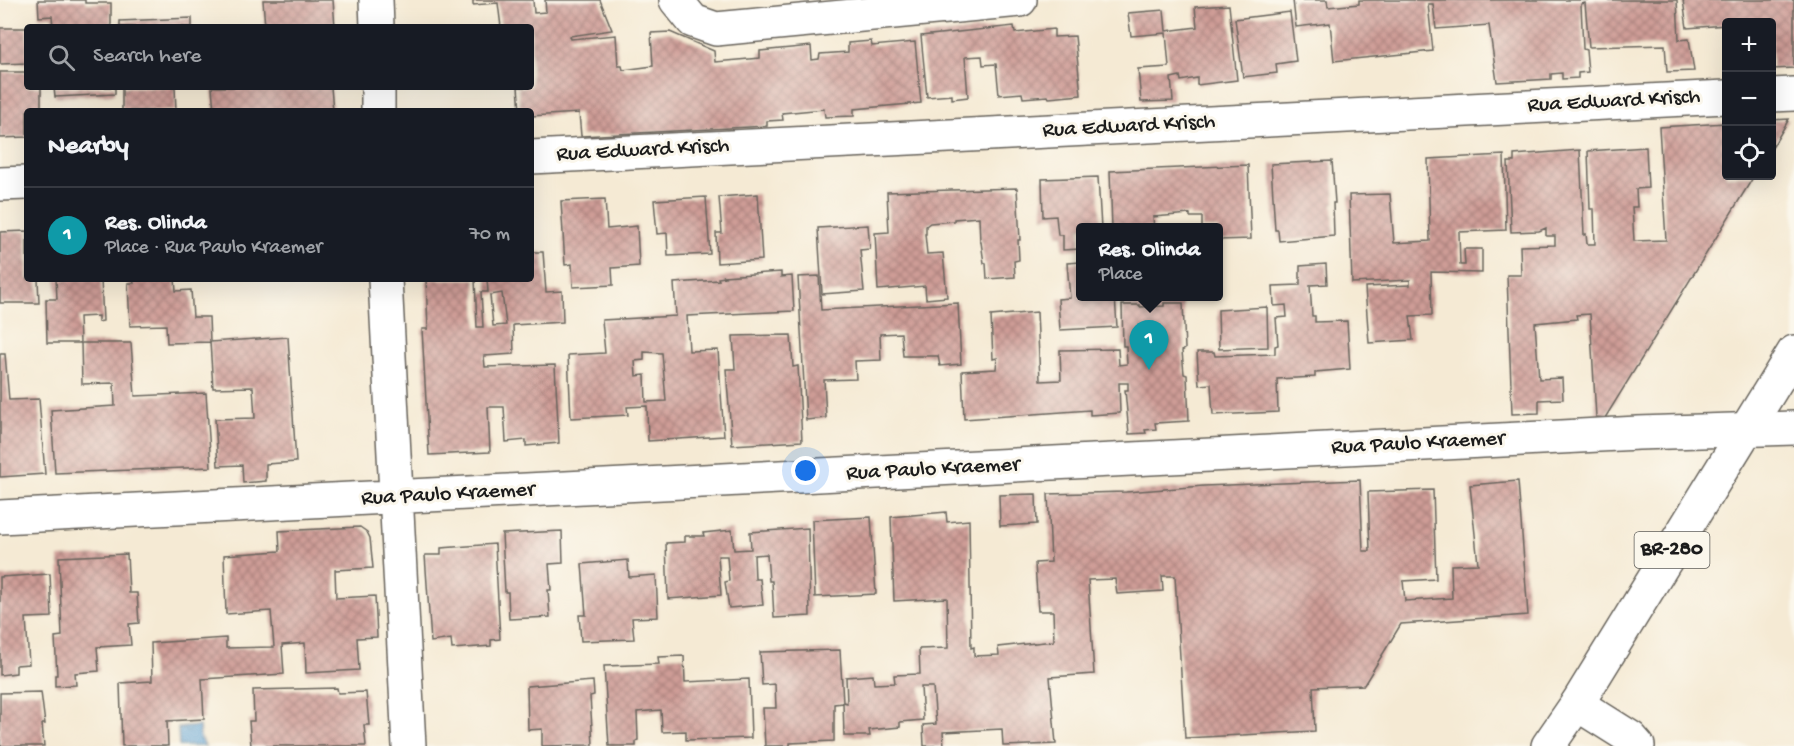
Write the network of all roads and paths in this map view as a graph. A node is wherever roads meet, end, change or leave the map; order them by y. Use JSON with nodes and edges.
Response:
{"nodes":[{"id":1,"x":376,"y":0,"type":"edge"},
{"id":2,"x":676,"y":0,"type":"edge"},
{"id":3,"x":1020,"y":0,"type":"edge"},
{"id":4,"x":377,"y":24,"type":"edge"},
{"id":5,"x":378,"y":90,"type":"edge"},
{"id":6,"x":1794,"y":94,"type":"edge"},
{"id":7,"x":1776,"y":95,"type":"edge"},
{"id":8,"x":1722,"y":97,"type":"edge"},
{"id":9,"x":378,"y":108,"type":"edge"},
{"id":10,"x":534,"y":157,"type":"edge"},
{"id":11,"x":24,"y":183,"type":"edge"},
{"id":12,"x":0,"y":184,"type":"edge"},
{"id":13,"x":385,"y":282,"type":"edge"},
{"id":14,"x":1794,"y":352,"type":"edge"},
{"id":15,"x":1794,"y":428,"type":"edge"},
{"id":16,"x":1747,"y":429,"type":"junction"},
{"id":17,"x":397,"y":498,"type":"junction"},
{"id":18,"x":0,"y":517,"type":"edge"},
{"id":19,"x":1576,"y":704,"type":"junction"},
{"id":20,"x":409,"y":746,"type":"edge"},
{"id":21,"x":1548,"y":746,"type":"edge"},
{"id":22,"x":1638,"y":746,"type":"edge"}],
"edges":[{"from":1,"to":4,"type":"main road"},
{"from":2,"to":3,"type":"main road"},
{"from":5,"to":9,"type":"main road"},
{"from":6,"to":7,"type":"main road"},
{"from":8,"to":10,"type":"main road","name":"Rua Edward Krisch"},
{"from":11,"to":12,"type":"main road"},
{"from":13,"to":17,"type":"main road"},
{"from":14,"to":16,"type":"main road","number":"BR-280"},
{"from":15,"to":16,"type":"main road","name":"Rua Paulo Kraemer"},
{"from":16,"to":17,"type":"main road","name":"Rua Paulo Kraemer"},
{"from":16,"to":19,"type":"main road","number":"BR-280"},
{"from":17,"to":18,"type":"main road","name":"Rua Paulo Kraemer"},
{"from":17,"to":20,"type":"main road"},
{"from":19,"to":21,"type":"main road","number":"BR-280"},
{"from":19,"to":22,"type":"main road"}]}
